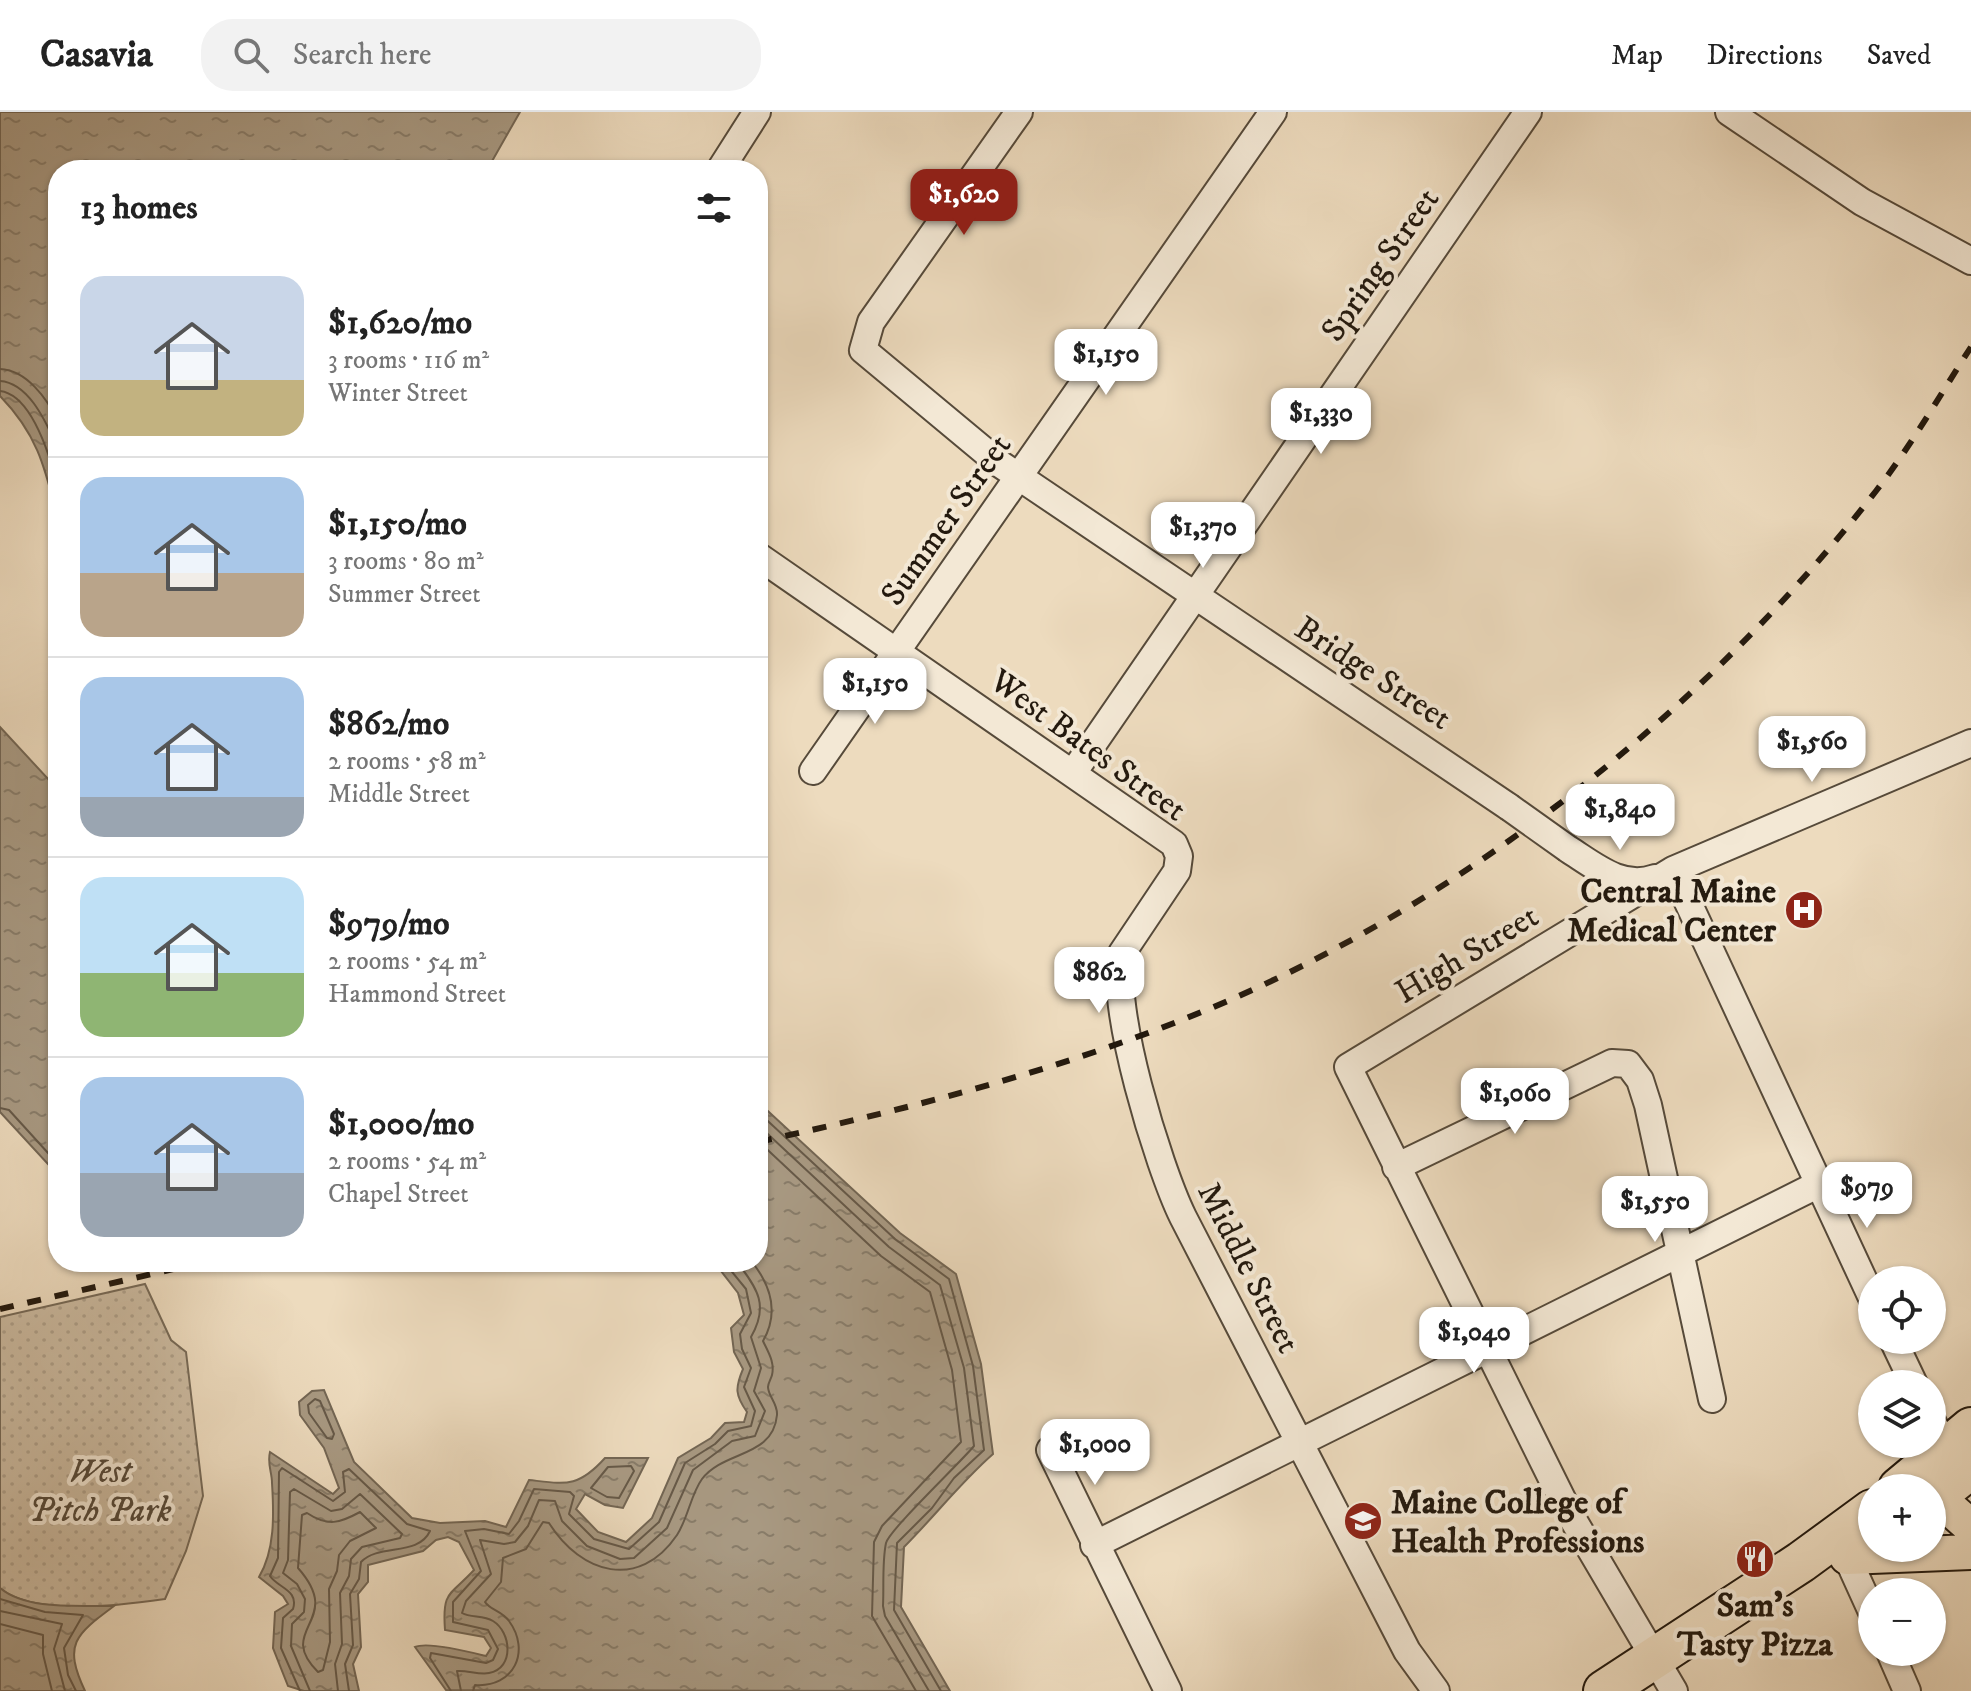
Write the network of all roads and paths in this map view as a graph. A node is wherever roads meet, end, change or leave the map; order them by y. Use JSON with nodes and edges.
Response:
{"nodes":[{"id":1,"x":757,"y":112,"type":"edge"},
{"id":2,"x":1019,"y":112,"type":"edge"},
{"id":3,"x":1273,"y":112,"type":"edge"},
{"id":4,"x":1528,"y":112,"type":"edge"},
{"id":5,"x":1729,"y":112,"type":"edge"},
{"id":6,"x":726,"y":160,"type":"edge"},
{"id":7,"x":1971,"y":261,"type":"edge"},
{"id":8,"x":1020,"y":477,"type":"junction"},
{"id":9,"x":768,"y":563,"type":"edge"},
{"id":10,"x":1195,"y":595,"type":"junction"},
{"id":11,"x":895,"y":652,"type":"junction"},
{"id":12,"x":1971,"y":743,"type":"edge"},
{"id":13,"x":813,"y":771,"type":"dead end"},
{"id":14,"x":1073,"y":773,"type":"junction"},
{"id":15,"x":1179,"y":856,"type":"joint"},
{"id":16,"x":1673,"y":870,"type":"junction"},
{"id":17,"x":1396,"y":1167,"type":"junction"},
{"id":18,"x":1817,"y":1185,"type":"junction"},
{"id":19,"x":1682,"y":1249,"type":"junction"},
{"id":20,"x":1858,"y":1269,"type":"edge"},
{"id":21,"x":1487,"y":1346,"type":"junction"},
{"id":22,"x":1712,"y":1399,"type":"dead end"},
{"id":23,"x":1300,"y":1443,"type":"junction"},
{"id":24,"x":1050,"y":1450,"type":"dead end"},
{"id":25,"x":1944,"y":1468,"type":"edge"},
{"id":26,"x":1858,"y":1521,"type":"edge"},
{"id":27,"x":1971,"y":1527,"type":"edge"},
{"id":28,"x":1094,"y":1545,"type":"junction"},
{"id":29,"x":1858,"y":1550,"type":"edge"},
{"id":30,"x":1946,"y":1551,"type":"edge"},
{"id":31,"x":1971,"y":1552,"type":"edge"},
{"id":32,"x":1896,"y":1666,"type":"edge"},
{"id":33,"x":1660,"y":1679,"type":"edge"},
{"id":34,"x":1168,"y":1691,"type":"edge"},
{"id":35,"x":1436,"y":1691,"type":"edge"},
{"id":36,"x":1604,"y":1691,"type":"edge"},
{"id":37,"x":1907,"y":1691,"type":"edge"}],
"edges":[{"from":1,"to":6,"type":"street"},
{"from":2,"to":8,"type":"street","name":"Bridge Street"},
{"from":3,"to":8,"type":"street","name":"Summer Street"},
{"from":4,"to":10,"type":"street","name":"Spring Street"},
{"from":5,"to":7,"type":"street"},
{"from":8,"to":10,"type":"street","name":"Bridge Street"},
{"from":8,"to":11,"type":"street","name":"Summer Street"},
{"from":9,"to":11,"type":"street","name":"West Bates Street"},
{"from":10,"to":14,"type":"street","name":"Spring Street"},
{"from":10,"to":16,"type":"street","name":"Bridge Street","bridge":true},
{"from":11,"to":13,"type":"street","name":"Summer Street"},
{"from":11,"to":14,"type":"street","name":"West Bates Street"},
{"from":12,"to":16,"type":"street","name":"High Street"},
{"from":14,"to":15,"type":"street","name":"West Bates Street"},
{"from":15,"to":23,"type":"street","name":"Middle Street"},
{"from":16,"to":17,"type":"street","name":"High Street"},
{"from":16,"to":18,"type":"street"},
{"from":17,"to":19,"type":"street"},
{"from":17,"to":21,"type":"street"},
{"from":18,"to":19,"type":"street"},
{"from":18,"to":20,"type":"street"},
{"from":19,"to":21,"type":"street"},
{"from":19,"to":22,"type":"street"},
{"from":21,"to":23,"type":"street"},
{"from":21,"to":33,"type":"street"},
{"from":23,"to":28,"type":"street"},
{"from":23,"to":35,"type":"street","name":"Middle Street"},
{"from":24,"to":28,"type":"street"},
{"from":25,"to":27,"type":"main road"},
{"from":26,"to":33,"type":"highway"},
{"from":28,"to":34,"type":"street"},
{"from":29,"to":33,"type":"highway"},
{"from":30,"to":31,"type":"main road"},
{"from":32,"to":37,"type":"street"},
{"from":33,"to":36,"type":"highway"}]}
